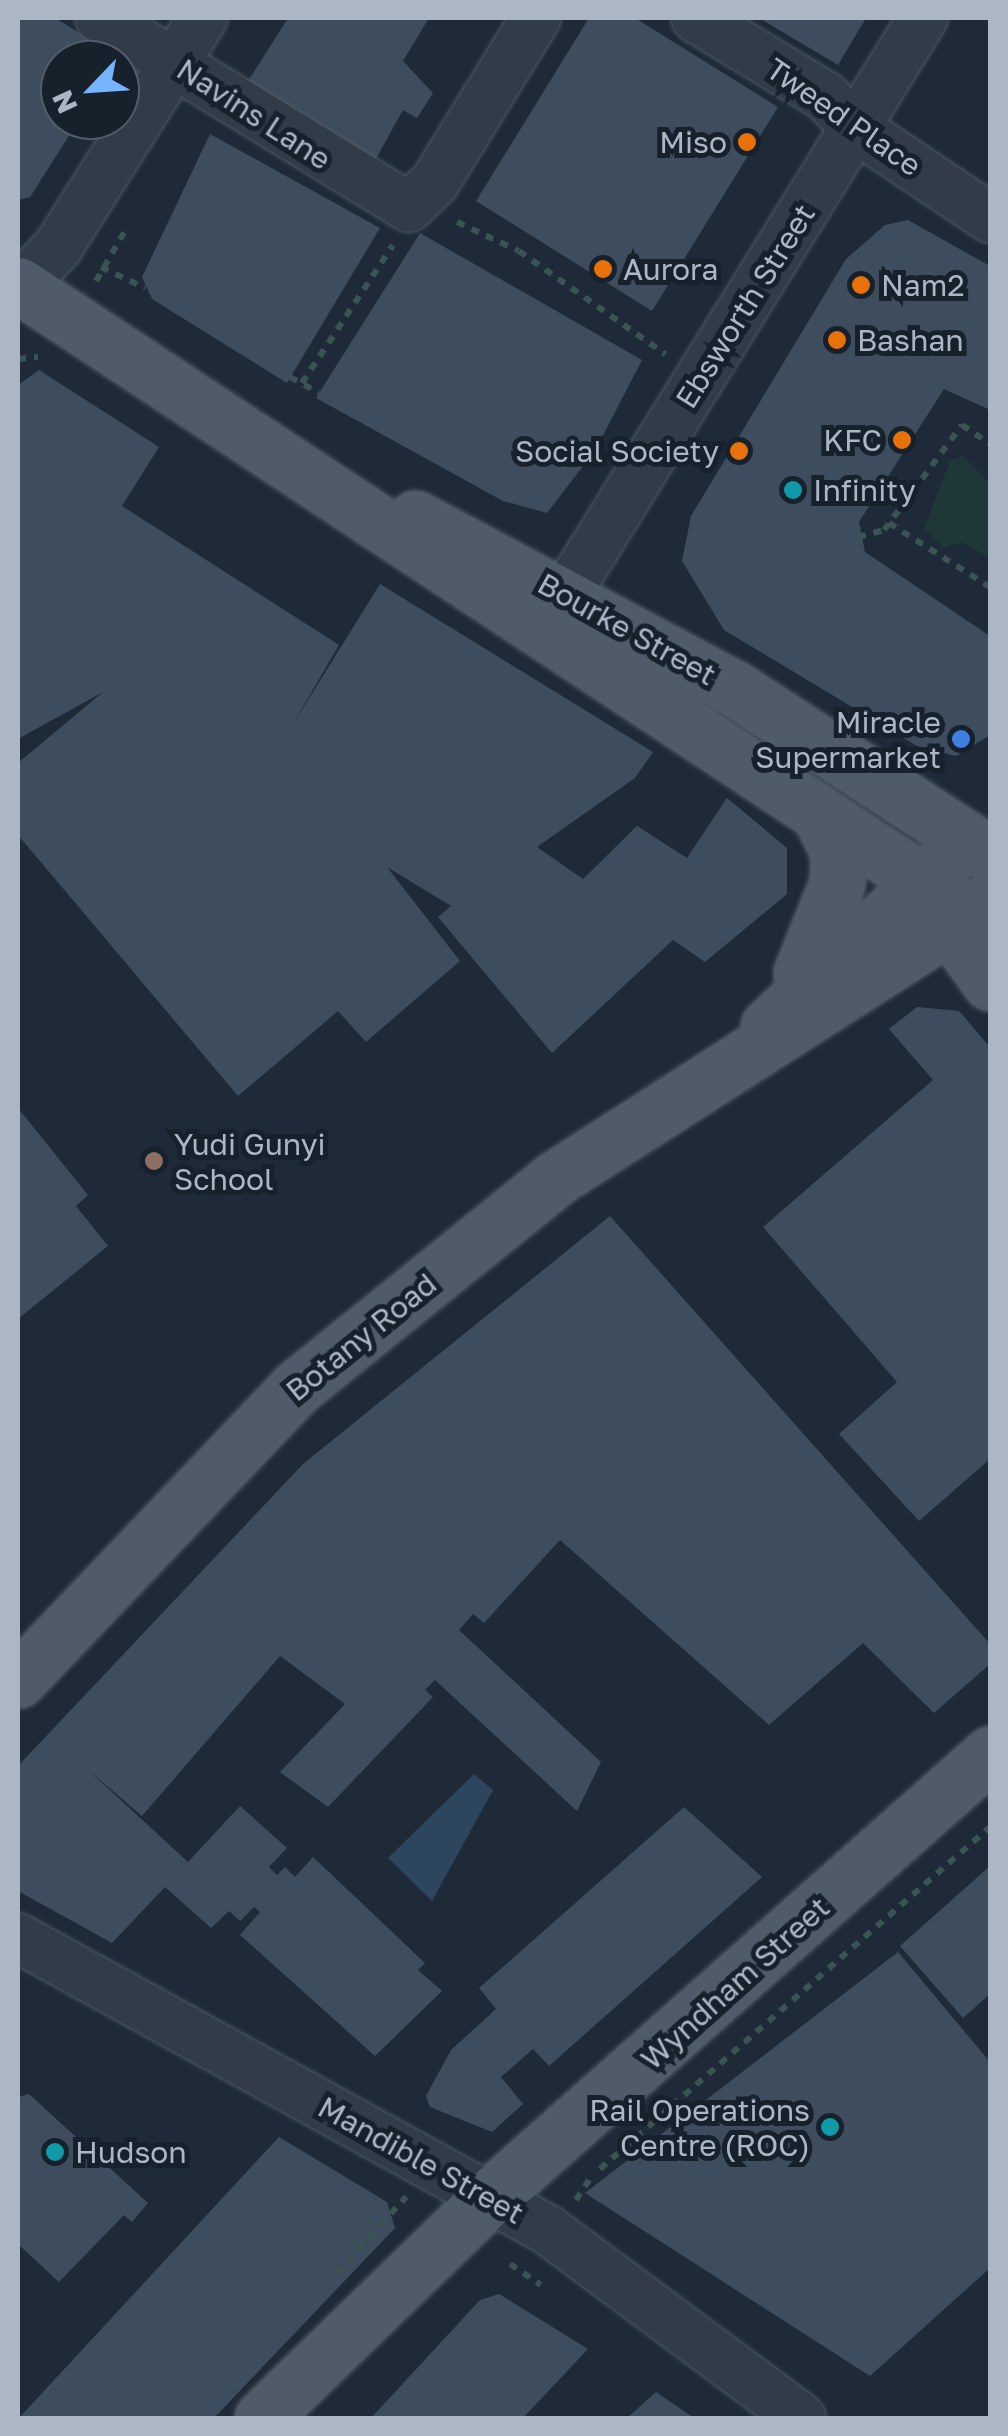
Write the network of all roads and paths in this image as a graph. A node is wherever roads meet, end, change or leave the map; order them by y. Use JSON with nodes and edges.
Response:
{"nodes":[{"id":1,"x":100,"y":18,"type":"edge"},
{"id":2,"x":203,"y":18,"type":"edge"},
{"id":3,"x":536,"y":18,"type":"edge"},
{"id":4,"x":696,"y":18,"type":"edge"},
{"id":5,"x":923,"y":18,"type":"edge"},
{"id":6,"x":174,"y":62,"type":"junction"},
{"id":7,"x":857,"y":129,"type":"junction"},
{"id":8,"x":409,"y":207,"type":"junction"},
{"id":9,"x":990,"y":218,"type":"edge"},
{"id":10,"x":463,"y":225,"type":"dead end"},
{"id":11,"x":105,"y":268,"type":"dead end"},
{"id":12,"x":18,"y":287,"type":"edge"},
{"id":13,"x":145,"y":288,"type":"dead end"},
{"id":14,"x":651,"y":348,"type":"dead end"},
{"id":15,"x":290,"y":377,"type":"dead end"},
{"id":16,"x":302,"y":383,"type":"junction"},
{"id":17,"x":320,"y":393,"type":"dead end"},
{"id":18,"x":268,"y":443,"type":"junction"},
{"id":19,"x":990,"y":444,"type":"edge"},
{"id":20,"x":708,"y":457,"type":"dead end"},
{"id":21,"x":722,"y":464,"type":"dead end"},
{"id":22,"x":889,"y":523,"type":"junction"},
{"id":23,"x":858,"y":537,"type":"dead end"},
{"id":24,"x":990,"y":588,"type":"edge"},
{"id":25,"x":566,"y":594,"type":"junction"},
{"id":26,"x":818,"y":814,"type":"junction"},
{"id":27,"x":918,"y":882,"type":"junction"},
{"id":28,"x":980,"y":884,"type":"edge"},
{"id":29,"x":990,"y":983,"type":"edge"},
{"id":30,"x":749,"y":1047,"type":"junction"},
{"id":31,"x":18,"y":1680,"type":"edge"},
{"id":32,"x":990,"y":1754,"type":"edge"},
{"id":33,"x":990,"y":1827,"type":"edge"},
{"id":34,"x":18,"y":1938,"type":"edge"},
{"id":35,"x":492,"y":2196,"type":"junction"},
{"id":36,"x":574,"y":2204,"type":"dead end"},
{"id":37,"x":262,"y":2418,"type":"edge"},
{"id":38,"x":801,"y":2418,"type":"edge"}],
"edges":[{"from":1,"to":6,"type":"street","name":"Navins Lane"},
{"from":2,"to":6,"type":"street"},
{"from":3,"to":8,"type":"street"},
{"from":4,"to":7,"type":"street","name":"Tweed Place"},
{"from":5,"to":7,"type":"street","name":"Ebsworth Street"},
{"from":6,"to":8,"type":"street","name":"Navins Lane"},
{"from":6,"to":12,"type":"street"},
{"from":7,"to":9,"type":"street","name":"Tweed Place"},
{"from":7,"to":25,"type":"street","name":"Ebsworth Street"},
{"from":8,"to":16,"type":"path"},
{"from":10,"to":14,"type":"path"},
{"from":11,"to":13,"type":"path"},
{"from":12,"to":18,"type":"main road","name":"Bourke Street"},
{"from":15,"to":16,"type":"path"},
{"from":16,"to":17,"type":"path"},
{"from":18,"to":25,"type":"main road","name":"Bourke Street"},
{"from":18,"to":26,"type":"main road","name":"Bourke Street"},
{"from":19,"to":22,"type":"path"},
{"from":20,"to":21,"type":"path"},
{"from":22,"to":23,"type":"path"},
{"from":22,"to":24,"type":"path"},
{"from":25,"to":28,"type":"main road","name":"Bourke Street"},
{"from":26,"to":27,"type":"main road","name":"Bourke Street"},
{"from":26,"to":30,"type":"main road"},
{"from":27,"to":28,"type":"main road","name":"Botany Road"},
{"from":27,"to":30,"type":"main road","name":"Botany Road"},
{"from":28,"to":29,"type":"main road"},
{"from":28,"to":30,"type":"main road","name":"Botany Road"},
{"from":30,"to":31,"type":"main road","name":"Botany Road"},
{"from":32,"to":35,"type":"main road","name":"Wyndham Street"},
{"from":33,"to":36,"type":"path","name":"Wyndham Street"},
{"from":34,"to":35,"type":"street","name":"Mandible Street"},
{"from":35,"to":37,"type":"main road","name":"Wyndham Street"},
{"from":35,"to":38,"type":"street","name":"Mandible Street"}]}
